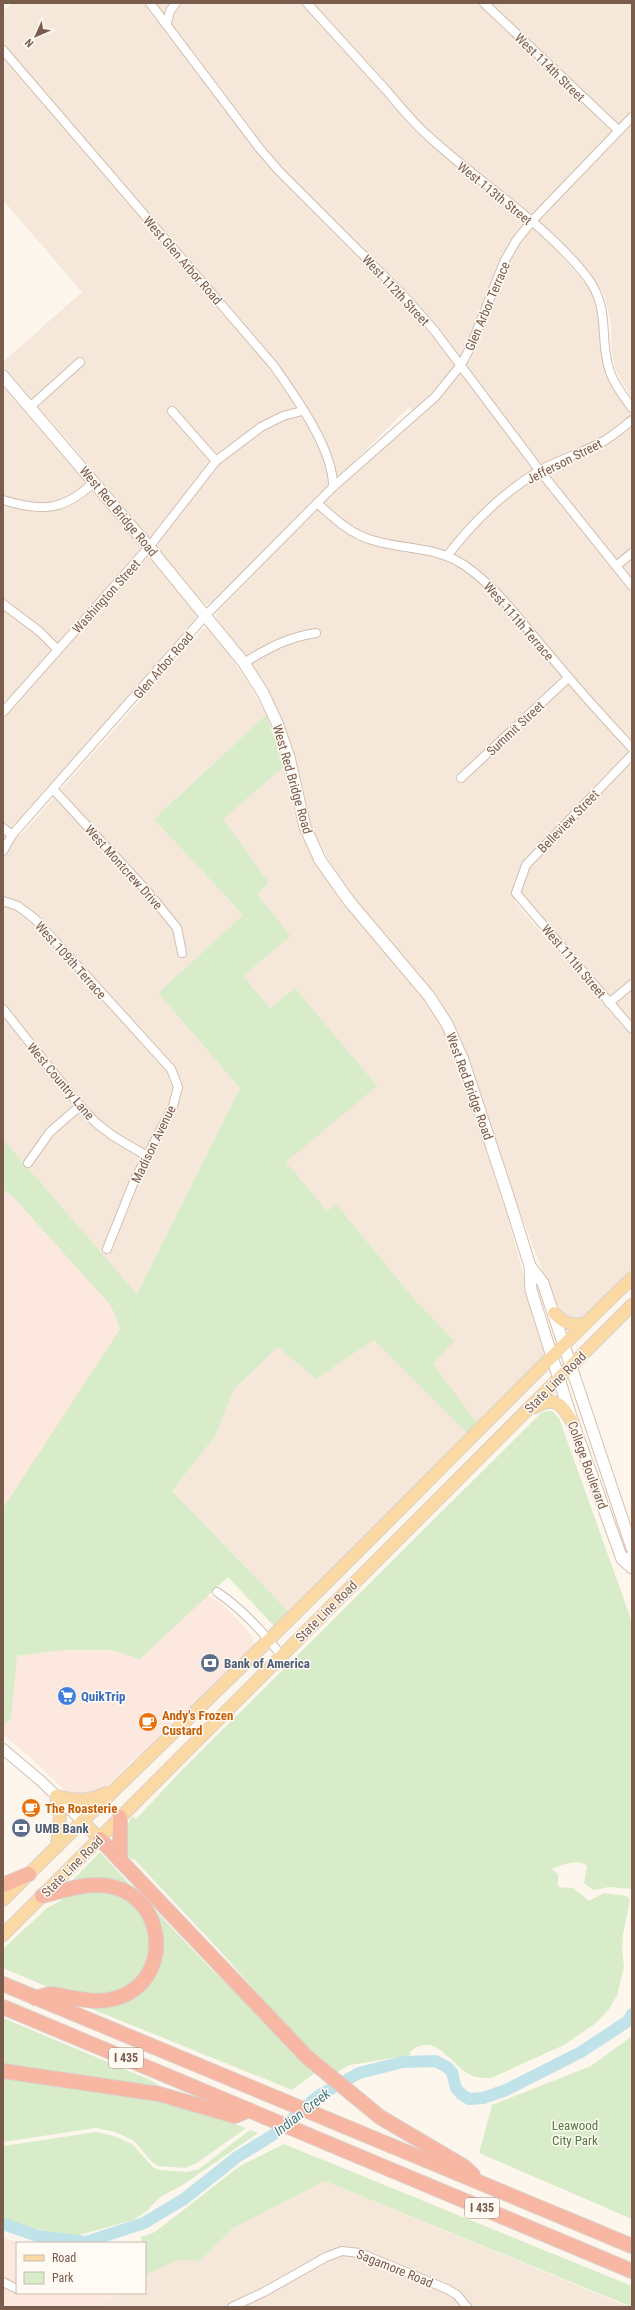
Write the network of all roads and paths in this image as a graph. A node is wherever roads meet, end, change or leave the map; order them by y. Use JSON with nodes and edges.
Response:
{"nodes":[{"id":1,"x":150,"y":3,"type":"edge"},
{"id":2,"x":176,"y":3,"type":"edge"},
{"id":3,"x":307,"y":3,"type":"edge"},
{"id":4,"x":484,"y":3,"type":"edge"},
{"id":5,"x":167,"y":23,"type":"junction"},
{"id":6,"x":3,"y":50,"type":"edge"},
{"id":7,"x":632,"y":117,"type":"edge"},
{"id":8,"x":618,"y":130,"type":"junction"},
{"id":9,"x":531,"y":222,"type":"junction"},
{"id":10,"x":80,"y":362,"type":"dead end"},
{"id":11,"x":461,"y":365,"type":"junction"},
{"id":12,"x":3,"y":376,"type":"edge"},
{"id":13,"x":30,"y":408,"type":"junction"},
{"id":14,"x":632,"y":408,"type":"edge"},
{"id":15,"x":172,"y":411,"type":"dead end"},
{"id":16,"x":302,"y":411,"type":"junction"},
{"id":17,"x":632,"y":420,"type":"edge"},
{"id":18,"x":216,"y":461,"type":"junction"},
{"id":19,"x":540,"y":471,"type":"junction"},
{"id":20,"x":94,"y":482,"type":"junction"},
{"id":21,"x":333,"y":487,"type":"junction"},
{"id":22,"x":3,"y":500,"type":"edge"},
{"id":23,"x":317,"y":503,"type":"junction"},
{"id":24,"x":149,"y":547,"type":"junction"},
{"id":25,"x":632,"y":553,"type":"edge"},
{"id":26,"x":447,"y":556,"type":"junction"},
{"id":27,"x":616,"y":566,"type":"junction"},
{"id":28,"x":632,"y":586,"type":"edge"},
{"id":29,"x":3,"y":604,"type":"edge"},
{"id":30,"x":206,"y":616,"type":"junction"},
{"id":31,"x":316,"y":633,"type":"dead end"},
{"id":32,"x":58,"y":650,"type":"junction"},
{"id":33,"x":244,"y":663,"type":"junction"},
{"id":34,"x":568,"y":678,"type":"junction"},
{"id":35,"x":3,"y":712,"type":"edge"},
{"id":36,"x":632,"y":748,"type":"edge"},
{"id":37,"x":632,"y":755,"type":"edge"},
{"id":38,"x":461,"y":778,"type":"dead end"},
{"id":39,"x":53,"y":789,"type":"junction"},
{"id":40,"x":3,"y":828,"type":"edge"},
{"id":41,"x":12,"y":835,"type":"junction"},
{"id":42,"x":3,"y":851,"type":"edge"},
{"id":43,"x":516,"y":893,"type":"joint"},
{"id":44,"x":3,"y":901,"type":"edge"},
{"id":45,"x":182,"y":953,"type":"dead end"},
{"id":46,"x":632,"y":984,"type":"edge"},
{"id":47,"x":609,"y":1002,"type":"junction"},
{"id":48,"x":3,"y":1009,"type":"edge"},
{"id":49,"x":133,"y":1028,"type":"joint"},
{"id":50,"x":632,"y":1029,"type":"edge"},
{"id":51,"x":80,"y":1106,"type":"junction"},
{"id":52,"x":147,"y":1156,"type":"junction"},
{"id":53,"x":28,"y":1163,"type":"dead end"},
{"id":54,"x":107,"y":1249,"type":"dead end"},
{"id":55,"x":530,"y":1266,"type":"junction"},
{"id":56,"x":632,"y":1278,"type":"edge"},
{"id":57,"x":632,"y":1305,"type":"edge"},
{"id":58,"x":554,"y":1313,"type":"junction"},
{"id":59,"x":585,"y":1324,"type":"junction"},
{"id":60,"x":564,"y":1344,"type":"junction"},
{"id":61,"x":552,"y":1357,"type":"junction"},
{"id":62,"x":572,"y":1366,"type":"junction"},
{"id":63,"x":559,"y":1379,"type":"junction"},
{"id":64,"x":527,"y":1411,"type":"junction"},
{"id":65,"x":573,"y":1423,"type":"junction"},
{"id":66,"x":632,"y":1548,"type":"edge"},
{"id":67,"x":627,"y":1557,"type":"edge"},
{"id":68,"x":632,"y":1568,"type":"edge"},
{"id":69,"x":217,"y":1592,"type":"dead end"},
{"id":70,"x":269,"y":1640,"type":"junction"},
{"id":71,"x":281,"y":1656,"type":"junction"},
{"id":72,"x":3,"y":1749,"type":"edge"},
{"id":73,"x":113,"y":1790,"type":"junction"},
{"id":74,"x":56,"y":1796,"type":"junction"},
{"id":75,"x":120,"y":1817,"type":"junction"},
{"id":76,"x":82,"y":1821,"type":"junction"},
{"id":77,"x":100,"y":1839,"type":"junction"},
{"id":78,"x":57,"y":1847,"type":"junction"},
{"id":79,"x":120,"y":1860,"type":"junction"},
{"id":80,"x":29,"y":1874,"type":"junction"},
{"id":81,"x":3,"y":1885,"type":"edge"},
{"id":82,"x":42,"y":1896,"type":"junction"},
{"id":83,"x":3,"y":1900,"type":"edge"},
{"id":84,"x":3,"y":1935,"type":"edge"},
{"id":85,"x":3,"y":1984,"type":"edge"},
{"id":86,"x":35,"y":1998,"type":"junction"},
{"id":87,"x":3,"y":2007,"type":"edge"},
{"id":88,"x":3,"y":2071,"type":"edge"},
{"id":89,"x":253,"y":2112,"type":"junction"},
{"id":90,"x":480,"y":2183,"type":"junction"},
{"id":91,"x":632,"y":2246,"type":"edge"},
{"id":92,"x":632,"y":2271,"type":"edge"},
{"id":93,"x":3,"y":2282,"type":"edge"},
{"id":94,"x":16,"y":2288,"type":"edge"},
{"id":95,"x":244,"y":2305,"type":"edge"},
{"id":96,"x":232,"y":2307,"type":"edge"},
{"id":97,"x":467,"y":2307,"type":"edge"}],
"edges":[{"from":1,"to":5,"type":"street","name":"West 112th Street"},
{"from":2,"to":5,"type":"street"},
{"from":3,"to":9,"type":"street","name":"West 113th Street"},
{"from":4,"to":8,"type":"street","name":"West 114th Street"},
{"from":5,"to":11,"type":"street","name":"West 112th Street"},
{"from":6,"to":16,"type":"street","name":"West Glen Arbor Road"},
{"from":7,"to":8,"type":"street","name":"Glen Arbor Terrace"},
{"from":8,"to":9,"type":"street","name":"Glen Arbor Terrace"},
{"from":9,"to":11,"type":"street","name":"Glen Arbor Terrace"},
{"from":9,"to":14,"type":"street","name":"West 113th Street"},
{"from":10,"to":13,"type":"street"},
{"from":11,"to":19,"type":"street","name":"West 112th Street"},
{"from":11,"to":21,"type":"street","name":"Glen Arbor Terrace"},
{"from":12,"to":13,"type":"main road","name":"West Red Bridge Road"},
{"from":13,"to":20,"type":"main road","name":"West Red Bridge Road"},
{"from":15,"to":18,"type":"street"},
{"from":16,"to":18,"type":"street","name":"Washington Street"},
{"from":16,"to":21,"type":"street","name":"West Glen Arbor Road"},
{"from":17,"to":19,"type":"street","name":"Jefferson Street"},
{"from":18,"to":24,"type":"street","name":"Washington Street"},
{"from":19,"to":26,"type":"street","name":"Jefferson Street"},
{"from":19,"to":27,"type":"street","name":"West 112th Street"},
{"from":20,"to":22,"type":"street"},
{"from":20,"to":24,"type":"main road","name":"West Red Bridge Road"},
{"from":21,"to":23,"type":"street","name":"Glen Arbor Road"},
{"from":23,"to":26,"type":"street","name":"West 111th Terrace"},
{"from":23,"to":30,"type":"street","name":"Glen Arbor Road"},
{"from":24,"to":30,"type":"main road","name":"West Red Bridge Road"},
{"from":24,"to":32,"type":"street","name":"Washington Street"},
{"from":25,"to":27,"type":"street"},
{"from":26,"to":34,"type":"street","name":"West 111th Terrace"},
{"from":27,"to":28,"type":"street","name":"West 112th Street"},
{"from":29,"to":32,"type":"street"},
{"from":30,"to":33,"type":"main road","name":"West Red Bridge Road"},
{"from":30,"to":39,"type":"street","name":"Glen Arbor Road"},
{"from":31,"to":33,"type":"street"},
{"from":32,"to":35,"type":"street","name":"Washington Street"},
{"from":33,"to":55,"type":"main road","name":"West Red Bridge Road"},
{"from":34,"to":36,"type":"street","name":"West 111th Terrace"},
{"from":34,"to":38,"type":"street","name":"Summit Street"},
{"from":37,"to":43,"type":"street","name":"Belleview Street"},
{"from":39,"to":41,"type":"street","name":"Glen Arbor Road"},
{"from":39,"to":45,"type":"street","name":"West Montcrew Drive"},
{"from":40,"to":41,"type":"street"},
{"from":41,"to":42,"type":"street","name":"Glen Arbor Road"},
{"from":43,"to":47,"type":"street","name":"West 111th Street"},
{"from":44,"to":49,"type":"street","name":"West 109th Terrace"},
{"from":46,"to":47,"type":"street"},
{"from":47,"to":50,"type":"street","name":"West 111th Street"},
{"from":48,"to":51,"type":"street","name":"West Country Lane"},
{"from":49,"to":52,"type":"street","name":"Madison Avenue"},
{"from":51,"to":52,"type":"street","name":"West Country Lane"},
{"from":51,"to":53,"type":"street"},
{"from":52,"to":54,"type":"street","name":"Madison Avenue"},
{"from":55,"to":58,"type":"main road","name":"West Red Bridge Road"},
{"from":55,"to":61,"type":"main road","name":"West Red Bridge Road"},
{"from":56,"to":59,"type":"main road","name":"State Line Road"},
{"from":57,"to":62,"type":"main road","name":"State Line Road"},
{"from":58,"to":59,"type":"main road"},
{"from":58,"to":60,"type":"main road","name":"West Red Bridge Road"},
{"from":59,"to":60,"type":"main road","name":"State Line Road"},
{"from":60,"to":61,"type":"main road","name":"State Line Road"},
{"from":60,"to":62,"type":"main road","name":"College Boulevard"},
{"from":61,"to":63,"type":"main road","name":"College Boulevard"},
{"from":61,"to":70,"type":"main road","name":"State Line Road"},
{"from":62,"to":63,"type":"main road","name":"State Line Road"},
{"from":62,"to":66,"type":"main road","name":"College Boulevard"},
{"from":63,"to":64,"type":"main road","name":"State Line Road"},
{"from":63,"to":65,"type":"main road","name":"College Boulevard"},
{"from":64,"to":65,"type":"main road"},
{"from":64,"to":71,"type":"main road","name":"State Line Road"},
{"from":65,"to":67,"type":"main road","name":"College Boulevard"},
{"from":67,"to":68,"type":"main road","name":"College Boulevard"},
{"from":69,"to":70,"type":"street"},
{"from":70,"to":71,"type":"street"},
{"from":70,"to":73,"type":"main road","name":"State Line Road"},
{"from":71,"to":75,"type":"main road","name":"State Line Road"},
{"from":72,"to":74,"type":"street"},
{"from":73,"to":74,"type":"main road"},
{"from":73,"to":76,"type":"main road","name":"State Line Road"},
{"from":74,"to":76,"type":"street"},
{"from":74,"to":78,"type":"main road"},
{"from":75,"to":77,"type":"main road","name":"State Line Road"},
{"from":75,"to":79,"type":"highway"},
{"from":76,"to":77,"type":"main road"},
{"from":76,"to":78,"type":"main road","name":"State Line Road"},
{"from":77,"to":79,"type":"highway"},
{"from":77,"to":82,"type":"main road","name":"State Line Road"},
{"from":78,"to":80,"type":"main road","name":"State Line Road"},
{"from":79,"to":90,"type":"highway"},
{"from":80,"to":81,"type":"highway"},
{"from":80,"to":83,"type":"main road","name":"State Line Road"},
{"from":82,"to":84,"type":"main road","name":"State Line Road"},
{"from":82,"to":86,"type":"highway"},
{"from":85,"to":86,"type":"highway","number":"I 435"},
{"from":86,"to":90,"type":"highway","number":"I 435"},
{"from":87,"to":89,"type":"highway","number":"I 435"},
{"from":88,"to":89,"type":"highway"},
{"from":89,"to":92,"type":"highway","number":"I 435"},
{"from":90,"to":91,"type":"highway","number":"I 435"},
{"from":93,"to":94,"type":"street"},
{"from":95,"to":96,"type":"street","name":"Sagamore Road"},
{"from":95,"to":97,"type":"street","name":"Sagamore Road"}]}
